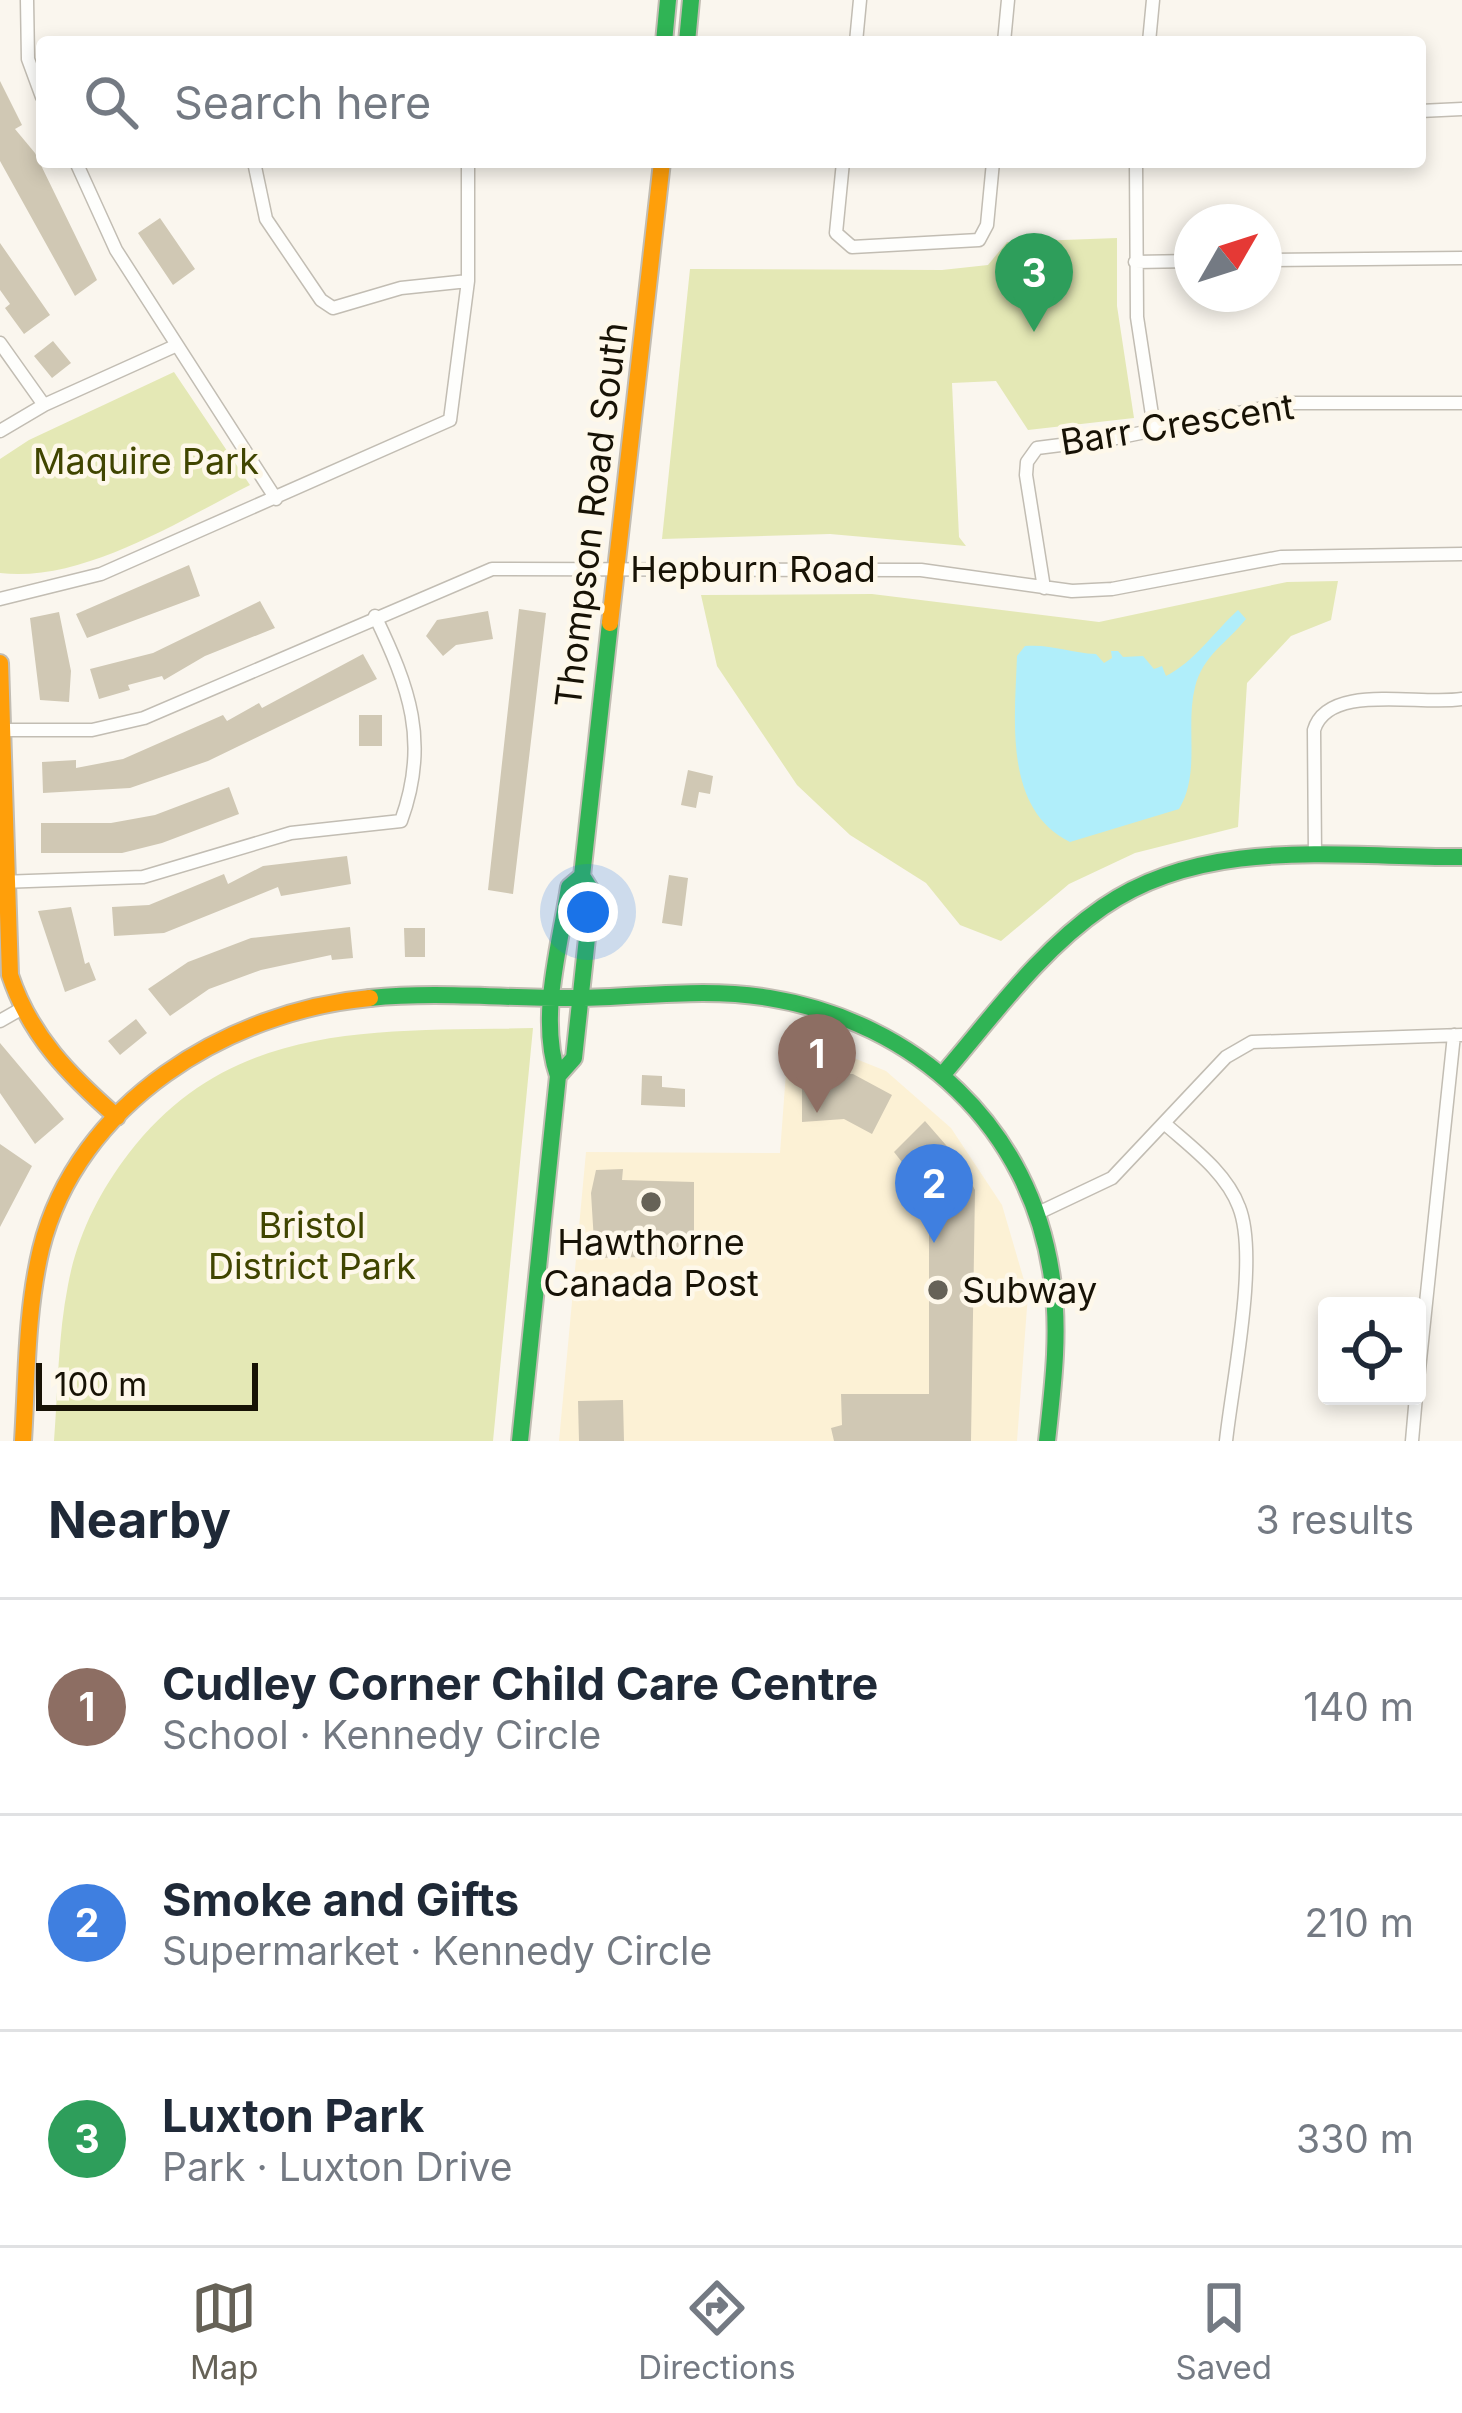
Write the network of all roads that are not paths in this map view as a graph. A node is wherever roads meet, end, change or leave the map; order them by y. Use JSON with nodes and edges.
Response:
{"nodes":[{"id":1,"x":27,"y":0,"type":"edge"},
{"id":2,"x":668,"y":0,"type":"edge"},
{"id":3,"x":691,"y":0,"type":"edge"},
{"id":4,"x":860,"y":0,"type":"edge"},
{"id":5,"x":1008,"y":0,"type":"edge"},
{"id":6,"x":1153,"y":0,"type":"edge"},
{"id":7,"x":665,"y":36,"type":"edge"},
{"id":8,"x":688,"y":36,"type":"edge"},
{"id":9,"x":857,"y":36,"type":"edge"},
{"id":10,"x":1005,"y":36,"type":"edge"},
{"id":11,"x":1150,"y":36,"type":"edge"},
{"id":12,"x":36,"y":81,"type":"edge"},
{"id":13,"x":1462,"y":110,"type":"edge"},
{"id":14,"x":1426,"y":111,"type":"edge"},
{"id":15,"x":80,"y":168,"type":"edge"},
{"id":16,"x":255,"y":168,"type":"edge"},
{"id":17,"x":468,"y":168,"type":"edge"},
{"id":18,"x":661,"y":168,"type":"edge"},
{"id":19,"x":843,"y":168,"type":"edge"},
{"id":20,"x":992,"y":168,"type":"edge"},
{"id":21,"x":1136,"y":168,"type":"edge"},
{"id":22,"x":1462,"y":258,"type":"edge"},
{"id":23,"x":1282,"y":260,"type":"edge"},
{"id":24,"x":1174,"y":261,"type":"edge"},
{"id":25,"x":1135,"y":262,"type":"junction"},
{"id":26,"x":468,"y":281,"type":"junction"},
{"id":27,"x":0,"y":343,"type":"edge"},
{"id":28,"x":175,"y":346,"type":"junction"},
{"id":29,"x":1462,"y":404,"type":"edge"},
{"id":30,"x":44,"y":405,"type":"junction"},
{"id":31,"x":1154,"y":428,"type":"junction"},
{"id":32,"x":0,"y":431,"type":"edge"},
{"id":33,"x":276,"y":499,"type":"junction"},
{"id":34,"x":1462,"y":554,"type":"edge"},
{"id":35,"x":616,"y":569,"type":"junction"},
{"id":36,"x":1044,"y":588,"type":"junction"},
{"id":37,"x":0,"y":599,"type":"edge"},
{"id":38,"x":375,"y":616,"type":"junction"},
{"id":39,"x":0,"y":663,"type":"edge"},
{"id":40,"x":1462,"y":699,"type":"edge"},
{"id":41,"x":1,"y":730,"type":"edge"},
{"id":42,"x":1315,"y":856,"type":"junction"},
{"id":43,"x":1462,"y":856,"type":"edge"},
{"id":44,"x":582,"y":875,"type":"junction"},
{"id":45,"x":1,"y":882,"type":"edge"},
{"id":46,"x":554,"y":998,"type":"junction"},
{"id":47,"x":580,"y":998,"type":"junction"},
{"id":48,"x":22,"y":1009,"type":"junction"},
{"id":49,"x":0,"y":1021,"type":"edge"},
{"id":50,"x":1458,"y":1035,"type":"edge"},
{"id":51,"x":944,"y":1073,"type":"junction"},
{"id":52,"x":558,"y":1076,"type":"junction"},
{"id":53,"x":117,"y":1117,"type":"junction"},
{"id":54,"x":1164,"y":1124,"type":"junction"},
{"id":55,"x":1036,"y":1214,"type":"junction"},
{"id":56,"x":1426,"y":1314,"type":"edge"},
{"id":57,"x":1416,"y":1405,"type":"edge"},
{"id":58,"x":23,"y":1441,"type":"edge"},
{"id":59,"x":520,"y":1441,"type":"edge"},
{"id":60,"x":1047,"y":1441,"type":"edge"},
{"id":61,"x":1226,"y":1441,"type":"edge"},
{"id":62,"x":1412,"y":1441,"type":"edge"}],
"edges":[{"from":1,"to":12,"type":"street"},
{"from":2,"to":7,"type":"street"},
{"from":3,"to":8,"type":"street"},
{"from":4,"to":9,"type":"street"},
{"from":5,"to":10,"type":"street"},
{"from":6,"to":11,"type":"street"},
{"from":13,"to":14,"type":"street"},
{"from":15,"to":28,"type":"street"},
{"from":16,"to":26,"type":"street"},
{"from":17,"to":26,"type":"street"},
{"from":18,"to":35,"type":"street","name":"Thompson Road South"},
{"from":19,"to":20,"type":"street"},
{"from":21,"to":25,"type":"street"},
{"from":22,"to":23,"type":"street"},
{"from":24,"to":25,"type":"street"},
{"from":25,"to":31,"type":"street"},
{"from":26,"to":33,"type":"street"},
{"from":27,"to":30,"type":"street"},
{"from":28,"to":30,"type":"street"},
{"from":28,"to":33,"type":"street"},
{"from":29,"to":31,"type":"street","name":"Barr Crescent"},
{"from":30,"to":32,"type":"street"},
{"from":31,"to":36,"type":"street","name":"Barr Crescent"},
{"from":33,"to":37,"type":"street"},
{"from":34,"to":36,"type":"street","name":"Hepburn Road"},
{"from":35,"to":36,"type":"street","name":"Hepburn Road"},
{"from":35,"to":38,"type":"street","name":"Hepburn Road"},
{"from":35,"to":44,"type":"street","name":"Thompson Road South"},
{"from":38,"to":41,"type":"street","name":"Hepburn Road"},
{"from":38,"to":45,"type":"street"},
{"from":39,"to":41,"type":"street"},
{"from":40,"to":42,"type":"street"},
{"from":41,"to":45,"type":"street"},
{"from":42,"to":43,"type":"street"},
{"from":42,"to":51,"type":"street"},
{"from":44,"to":46,"type":"street","name":"Thompson Road South"},
{"from":44,"to":47,"type":"street","name":"Thompson Road South"},
{"from":45,"to":48,"type":"street"},
{"from":46,"to":47,"type":"street"},
{"from":46,"to":52,"type":"street","name":"Thompson Road South"},
{"from":46,"to":53,"type":"street"},
{"from":47,"to":51,"type":"street"},
{"from":47,"to":52,"type":"street","name":"Thompson Road South"},
{"from":48,"to":49,"type":"street"},
{"from":48,"to":53,"type":"street"},
{"from":50,"to":54,"type":"street"},
{"from":50,"to":56,"type":"street"},
{"from":51,"to":55,"type":"street"},
{"from":52,"to":59,"type":"street","name":"Thompson Road South"},
{"from":53,"to":58,"type":"street"},
{"from":54,"to":55,"type":"street"},
{"from":54,"to":61,"type":"street"},
{"from":55,"to":60,"type":"street"},
{"from":57,"to":62,"type":"street"}]}
